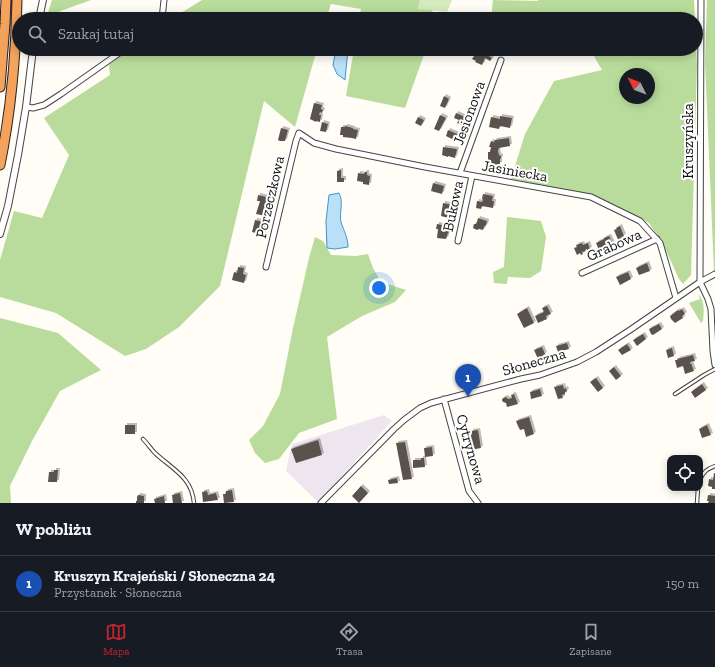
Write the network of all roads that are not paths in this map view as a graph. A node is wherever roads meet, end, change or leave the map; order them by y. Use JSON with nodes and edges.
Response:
{"nodes":[{"id":1,"x":6,"y":0,"type":"edge"},
{"id":2,"x":17,"y":0,"type":"edge"},
{"id":3,"x":43,"y":0,"type":"edge"},
{"id":4,"x":164,"y":0,"type":"edge"},
{"id":5,"x":700,"y":0,"type":"edge"},
{"id":6,"x":17,"y":12,"type":"edge"},
{"id":7,"x":40,"y":12,"type":"edge"},
{"id":8,"x":163,"y":12,"type":"edge"},
{"id":9,"x":700,"y":12,"type":"edge"},
{"id":10,"x":15,"y":56,"type":"edge"},
{"id":11,"x":33,"y":56,"type":"edge"},
{"id":12,"x":115,"y":56,"type":"edge"},
{"id":13,"x":700,"y":56,"type":"edge"},
{"id":14,"x":501,"y":60,"type":"dead end"},
{"id":15,"x":0,"y":87,"type":"edge"},
{"id":16,"x":26,"y":107,"type":"junction"},
{"id":17,"x":299,"y":133,"type":"joint"},
{"id":18,"x":0,"y":165,"type":"edge"},
{"id":19,"x":460,"y":173,"type":"junction"},
{"id":20,"x":472,"y":176,"type":"junction"},
{"id":21,"x":0,"y":234,"type":"edge"},
{"id":22,"x":657,"y":239,"type":"junction"},
{"id":23,"x":458,"y":241,"type":"dead end"},
{"id":24,"x":266,"y":267,"type":"dead end"},
{"id":25,"x":582,"y":273,"type":"dead end"},
{"id":26,"x":715,"y":274,"type":"edge"},
{"id":27,"x":700,"y":282,"type":"junction"},
{"id":28,"x":676,"y":298,"type":"junction"},
{"id":29,"x":715,"y":365,"type":"edge"},
{"id":30,"x":715,"y":370,"type":"edge"},
{"id":31,"x":675,"y":394,"type":"dead end"},
{"id":32,"x":444,"y":399,"type":"junction"},
{"id":33,"x":143,"y":438,"type":"dead end"},
{"id":34,"x":715,"y":466,"type":"edge"},
{"id":35,"x":703,"y":474,"type":"edge"},
{"id":36,"x":698,"y":491,"type":"edge"},
{"id":37,"x":194,"y":503,"type":"edge"},
{"id":38,"x":321,"y":503,"type":"edge"},
{"id":39,"x":478,"y":503,"type":"edge"},
{"id":40,"x":697,"y":503,"type":"edge"}],
"edges":[{"from":1,"to":15,"type":"highway"},
{"from":2,"to":6,"type":"highway"},
{"from":3,"to":7,"type":"street"},
{"from":4,"to":8,"type":"street"},
{"from":5,"to":9,"type":"street","name":"Kruszyńska"},
{"from":10,"to":18,"type":"highway"},
{"from":11,"to":16,"type":"street"},
{"from":12,"to":16,"type":"street"},
{"from":13,"to":27,"type":"street","name":"Kruszyńska"},
{"from":14,"to":19,"type":"street","name":"Jesionowa"},
{"from":16,"to":21,"type":"street"},
{"from":17,"to":19,"type":"street","name":"Jasiniecka"},
{"from":17,"to":24,"type":"street","name":"Porzeczkowa"},
{"from":19,"to":20,"type":"street","name":"Jasiniecka"},
{"from":20,"to":22,"type":"street","name":"Jasiniecka"},
{"from":20,"to":23,"type":"street","name":"Bukowa"},
{"from":22,"to":25,"type":"street","name":"Grabowa"},
{"from":22,"to":28,"type":"street","name":"Jasiniecka"},
{"from":26,"to":27,"type":"street","name":"Słoneczna"},
{"from":27,"to":28,"type":"street","name":"Słoneczna"},
{"from":27,"to":29,"type":"street"},
{"from":28,"to":32,"type":"street","name":"Słoneczna"},
{"from":30,"to":31,"type":"lane"},
{"from":32,"to":38,"type":"street","name":"Słoneczna"},
{"from":32,"to":39,"type":"street","name":"Cytrynowa"},
{"from":33,"to":37,"type":"lane"},
{"from":34,"to":35,"type":"lane"},
{"from":36,"to":40,"type":"lane"}]}
